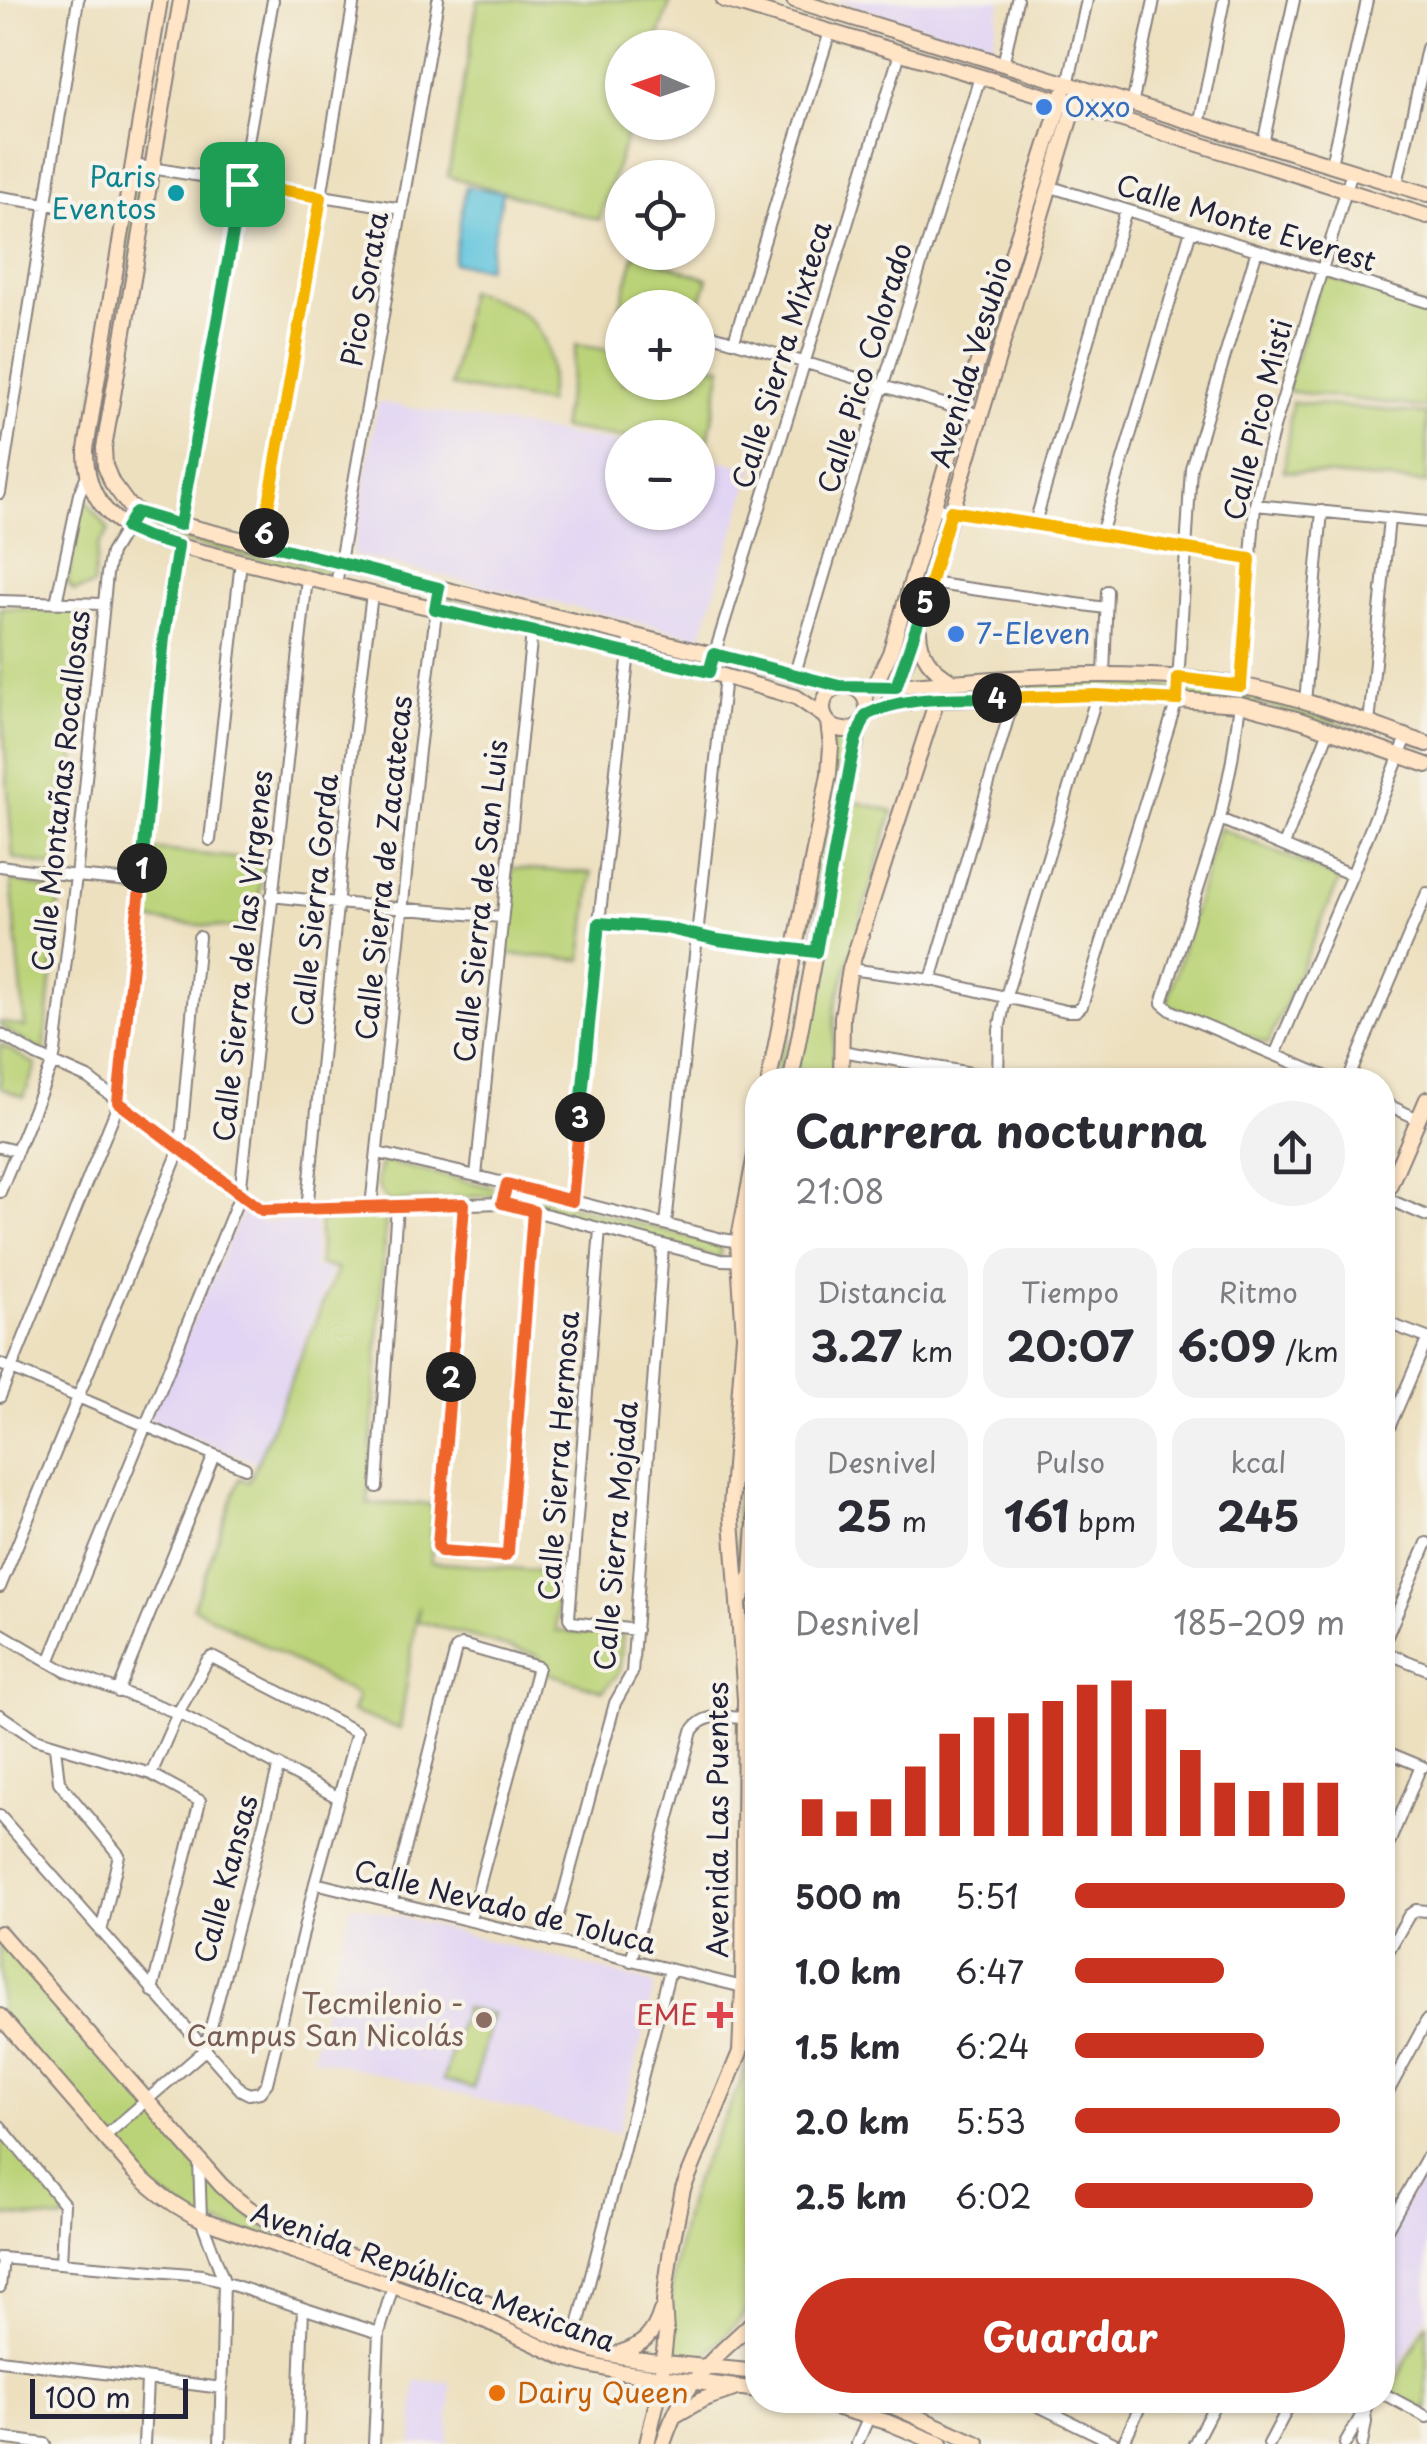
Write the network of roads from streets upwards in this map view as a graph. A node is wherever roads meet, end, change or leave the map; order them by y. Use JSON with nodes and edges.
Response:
{"nodes":[{"id":1,"x":78,"y":0,"type":"edge"},
{"id":2,"x":160,"y":0,"type":"edge"},
{"id":3,"x":181,"y":0,"type":"edge"},
{"id":4,"x":274,"y":0,"type":"edge"},
{"id":5,"x":354,"y":0,"type":"edge"},
{"id":6,"x":438,"y":0,"type":"edge"},
{"id":7,"x":724,"y":0,"type":"edge"},
{"id":8,"x":794,"y":0,"type":"edge"},
{"id":9,"x":1017,"y":0,"type":"edge"},
{"id":10,"x":1088,"y":0,"type":"edge"},
{"id":11,"x":1154,"y":0,"type":"edge"},
{"id":12,"x":1224,"y":0,"type":"edge"},
{"id":13,"x":1294,"y":0,"type":"edge"},
{"id":14,"x":1367,"y":0,"type":"edge"},
{"id":15,"x":830,"y":32,"type":"junction"},
{"id":16,"x":1427,"y":48,"type":"edge"},
{"id":17,"x":900,"y":53,"type":"junction"},
{"id":18,"x":1003,"y":65,"type":"junction"},
{"id":19,"x":980,"y":77,"type":"junction"},
{"id":20,"x":1074,"y":87,"type":"junction"},
{"id":21,"x":1067,"y":103,"type":"junction"},
{"id":22,"x":1132,"y":105,"type":"junction"},
{"id":23,"x":1199,"y":125,"type":"junction"},
{"id":24,"x":1263,"y":144,"type":"junction"},
{"id":25,"x":1331,"y":164,"type":"junction"},
{"id":26,"x":133,"y":165,"type":"junction"},
{"id":27,"x":152,"y":169,"type":"junction"},
{"id":28,"x":1352,"y":171,"type":"junction"},
{"id":29,"x":242,"y":184,"type":"junction"},
{"id":30,"x":1397,"y":184,"type":"junction"},
{"id":31,"x":1051,"y":187,"type":"junction"},
{"id":32,"x":1345,"y":191,"type":"junction"},
{"id":33,"x":1427,"y":194,"type":"edge"},
{"id":34,"x":0,"y":197,"type":"edge"},
{"id":35,"x":321,"y":197,"type":"junction"},
{"id":36,"x":47,"y":205,"type":"junction"},
{"id":37,"x":402,"y":209,"type":"junction"},
{"id":38,"x":1126,"y":210,"type":"junction"},
{"id":39,"x":124,"y":216,"type":"junction"},
{"id":40,"x":1427,"y":216,"type":"edge"},
{"id":41,"x":1191,"y":230,"type":"junction"},
{"id":42,"x":1258,"y":250,"type":"junction"},
{"id":43,"x":1322,"y":269,"type":"junction"},
{"id":44,"x":1427,"y":302,"type":"edge"},
{"id":45,"x":715,"y":336,"type":"edge"},
{"id":46,"x":734,"y":341,"type":"junction"},
{"id":47,"x":804,"y":362,"type":"junction"},
{"id":48,"x":883,"y":385,"type":"junction"},
{"id":49,"x":962,"y":409,"type":"junction"},
{"id":50,"x":980,"y":414,"type":"junction"},
{"id":51,"x":104,"y":448,"type":"junction"},
{"id":52,"x":86,"y":449,"type":"junction"},
{"id":53,"x":87,"y":476,"type":"junction"},
{"id":54,"x":112,"y":483,"type":"junction"},
{"id":55,"x":0,"y":493,"type":"edge"},
{"id":56,"x":96,"y":496,"type":"junction"},
{"id":57,"x":1255,"y":505,"type":"junction"},
{"id":58,"x":932,"y":508,"type":"junction"},
{"id":59,"x":951,"y":511,"type":"junction"},
{"id":60,"x":1322,"y":511,"type":"junction"},
{"id":61,"x":136,"y":512,"type":"junction"},
{"id":62,"x":1389,"y":518,"type":"junction"},
{"id":63,"x":1427,"y":522,"type":"edge"},
{"id":64,"x":1036,"y":523,"type":"junction"},
{"id":65,"x":180,"y":525,"type":"junction"},
{"id":66,"x":126,"y":528,"type":"junction"},
{"id":67,"x":1102,"y":534,"type":"junction"},
{"id":68,"x":262,"y":543,"type":"junction"},
{"id":69,"x":178,"y":546,"type":"junction"},
{"id":70,"x":1185,"y":548,"type":"junction"},
{"id":71,"x":1250,"y":559,"type":"junction"},
{"id":72,"x":241,"y":561,"type":"junction"},
{"id":73,"x":340,"y":562,"type":"junction"},
{"id":74,"x":307,"y":578,"type":"junction"},
{"id":75,"x":930,"y":583,"type":"junction"},
{"id":76,"x":336,"y":585,"type":"junction"},
{"id":77,"x":439,"y":588,"type":"junction"},
{"id":78,"x":1106,"y":590,"type":"dead end"},
{"id":79,"x":372,"y":594,"type":"junction"},
{"id":80,"x":0,"y":601,"type":"edge"},
{"id":81,"x":56,"y":603,"type":"junction"},
{"id":82,"x":103,"y":604,"type":"junction"},
{"id":83,"x":1105,"y":608,"type":"junction"},
{"id":84,"x":435,"y":609,"type":"junction"},
{"id":85,"x":918,"y":623,"type":"junction"},
{"id":86,"x":532,"y":632,"type":"junction"},
{"id":87,"x":631,"y":634,"type":"junction"},
{"id":88,"x":628,"y":653,"type":"junction"},
{"id":89,"x":714,"y":654,"type":"junction"},
{"id":90,"x":709,"y":672,"type":"junction"},
{"id":91,"x":795,"y":674,"type":"junction"},
{"id":92,"x":725,"y":676,"type":"junction"},
{"id":93,"x":1104,"y":676,"type":"junction"},
{"id":94,"x":1178,"y":678,"type":"junction"},
{"id":95,"x":952,"y":682,"type":"junction"},
{"id":96,"x":846,"y":686,"type":"junction"},
{"id":97,"x":1241,"y":686,"type":"junction"},
{"id":98,"x":874,"y":687,"type":"junction"},
{"id":99,"x":896,"y":687,"type":"junction"},
{"id":100,"x":1097,"y":695,"type":"junction"},
{"id":101,"x":1014,"y":698,"type":"junction"},
{"id":102,"x":936,"y":700,"type":"junction"},
{"id":103,"x":1177,"y":700,"type":"junction"},
{"id":104,"x":1305,"y":702,"type":"junction"},
{"id":105,"x":1240,"y":704,"type":"junction"},
{"id":106,"x":886,"y":706,"type":"junction"},
{"id":107,"x":826,"y":719,"type":"junction"},
{"id":108,"x":864,"y":719,"type":"junction"},
{"id":109,"x":1369,"y":724,"type":"junction"},
{"id":110,"x":1330,"y":730,"type":"junction"},
{"id":111,"x":1408,"y":737,"type":"junction"},
{"id":112,"x":1427,"y":744,"type":"edge"},
{"id":113,"x":1401,"y":755,"type":"junction"},
{"id":114,"x":1427,"y":765,"type":"edge"},
{"id":115,"x":1220,"y":819,"type":"junction"},
{"id":116,"x":210,"y":840,"type":"dead end"},
{"id":117,"x":1284,"y":844,"type":"junction"},
{"id":118,"x":0,"y":866,"type":"edge"},
{"id":119,"x":1352,"y":875,"type":"junction"},
{"id":120,"x":76,"y":876,"type":"junction"},
{"id":121,"x":141,"y":882,"type":"junction"},
{"id":122,"x":1427,"y":893,"type":"edge"},
{"id":123,"x":271,"y":896,"type":"junction"},
{"id":124,"x":337,"y":904,"type":"junction"},
{"id":125,"x":404,"y":908,"type":"junction"},
{"id":126,"x":501,"y":917,"type":"junction"},
{"id":127,"x":599,"y":923,"type":"junction"},
{"id":128,"x":696,"y":934,"type":"junction"},
{"id":129,"x":199,"y":937,"type":"dead end"},
{"id":130,"x":794,"y":949,"type":"junction"},
{"id":131,"x":816,"y":952,"type":"junction"},
{"id":132,"x":850,"y":969,"type":"junction"},
{"id":133,"x":932,"y":980,"type":"junction"},
{"id":134,"x":1006,"y":996,"type":"junction"},
{"id":135,"x":0,"y":1034,"type":"edge"},
{"id":136,"x":841,"y":1051,"type":"junction"},
{"id":137,"x":1275,"y":1054,"type":"junction"},
{"id":138,"x":53,"y":1062,"type":"junction"},
{"id":139,"x":921,"y":1064,"type":"junction"},
{"id":140,"x":771,"y":1068,"type":"edge"},
{"id":141,"x":792,"y":1068,"type":"edge"},
{"id":142,"x":840,"y":1068,"type":"edge"},
{"id":143,"x":921,"y":1068,"type":"edge"},
{"id":144,"x":942,"y":1068,"type":"edge"},
{"id":145,"x":998,"y":1068,"type":"edge"},
{"id":146,"x":1307,"y":1068,"type":"edge"},
{"id":147,"x":1353,"y":1068,"type":"edge"},
{"id":148,"x":1427,"y":1099,"type":"edge"},
{"id":149,"x":118,"y":1102,"type":"junction"},
{"id":150,"x":1395,"y":1108,"type":"edge"},
{"id":151,"x":1418,"y":1119,"type":"junction"},
{"id":152,"x":0,"y":1147,"type":"edge"},
{"id":153,"x":180,"y":1148,"type":"junction"},
{"id":154,"x":17,"y":1152,"type":"junction"},
{"id":155,"x":378,"y":1153,"type":"junction"},
{"id":156,"x":1395,"y":1174,"type":"edge"},
{"id":157,"x":476,"y":1176,"type":"junction"},
{"id":158,"x":507,"y":1184,"type":"junction"},
{"id":159,"x":0,"y":1192,"type":"edge"},
{"id":160,"x":240,"y":1195,"type":"junction"},
{"id":161,"x":572,"y":1201,"type":"junction"},
{"id":162,"x":502,"y":1203,"type":"junction"},
{"id":163,"x":464,"y":1204,"type":"junction"},
{"id":164,"x":1395,"y":1204,"type":"edge"},
{"id":165,"x":397,"y":1206,"type":"junction"},
{"id":166,"x":371,"y":1207,"type":"junction"},
{"id":167,"x":745,"y":1207,"type":"edge"},
{"id":168,"x":308,"y":1210,"type":"junction"},
{"id":169,"x":533,"y":1211,"type":"junction"},
{"id":170,"x":1427,"y":1216,"type":"edge"},
{"id":171,"x":666,"y":1224,"type":"junction"},
{"id":172,"x":600,"y":1229,"type":"junction"},
{"id":173,"x":738,"y":1243,"type":"junction"},
{"id":174,"x":745,"y":1244,"type":"edge"},
{"id":175,"x":663,"y":1246,"type":"junction"},
{"id":176,"x":738,"y":1260,"type":"junction"},
{"id":177,"x":745,"y":1261,"type":"edge"},
{"id":178,"x":1395,"y":1326,"type":"edge"},
{"id":179,"x":1427,"y":1339,"type":"edge"},
{"id":180,"x":0,"y":1364,"type":"edge"},
{"id":181,"x":12,"y":1369,"type":"junction"},
{"id":182,"x":79,"y":1396,"type":"junction"},
{"id":183,"x":0,"y":1397,"type":"edge"},
{"id":184,"x":1395,"y":1414,"type":"edge"},
{"id":185,"x":144,"y":1424,"type":"junction"},
{"id":186,"x":214,"y":1454,"type":"junction"},
{"id":187,"x":245,"y":1468,"type":"dead end"},
{"id":188,"x":376,"y":1486,"type":"dead end"},
{"id":189,"x":1427,"y":1543,"type":"edge"},
{"id":190,"x":0,"y":1587,"type":"edge"},
{"id":191,"x":745,"y":1591,"type":"edge"},
{"id":192,"x":739,"y":1601,"type":"junction"},
{"id":193,"x":1395,"y":1618,"type":"edge"},
{"id":194,"x":636,"y":1630,"type":"junction"},
{"id":195,"x":0,"y":1634,"type":"edge"},
{"id":196,"x":1395,"y":1655,"type":"edge"},
{"id":197,"x":49,"y":1662,"type":"junction"},
{"id":198,"x":1427,"y":1669,"type":"edge"},
{"id":199,"x":118,"y":1692,"type":"junction"},
{"id":200,"x":178,"y":1714,"type":"junction"},
{"id":201,"x":0,"y":1716,"type":"edge"},
{"id":202,"x":745,"y":1718,"type":"junction"},
{"id":203,"x":55,"y":1746,"type":"junction"},
{"id":204,"x":1395,"y":1755,"type":"edge"},
{"id":205,"x":279,"y":1764,"type":"junction"},
{"id":206,"x":1424,"y":1767,"type":"edge"},
{"id":207,"x":150,"y":1774,"type":"junction"},
{"id":208,"x":339,"y":1798,"type":"junction"},
{"id":209,"x":0,"y":1816,"type":"edge"},
{"id":210,"x":1395,"y":1831,"type":"edge"},
{"id":211,"x":316,"y":1883,"type":"junction"},
{"id":212,"x":392,"y":1902,"type":"junction"},
{"id":213,"x":1422,"y":1910,"type":"edge"},
{"id":214,"x":470,"y":1920,"type":"junction"},
{"id":215,"x":100,"y":1932,"type":"junction"},
{"id":216,"x":0,"y":1933,"type":"edge"},
{"id":217,"x":1395,"y":1939,"type":"edge"},
{"id":218,"x":552,"y":1940,"type":"junction"},
{"id":219,"x":630,"y":1961,"type":"junction"},
{"id":220,"x":670,"y":1970,"type":"junction"},
{"id":221,"x":743,"y":1987,"type":"junction"},
{"id":222,"x":152,"y":1990,"type":"junction"},
{"id":223,"x":0,"y":2016,"type":"edge"},
{"id":224,"x":1427,"y":2020,"type":"edge"},
{"id":225,"x":205,"y":2050,"type":"junction"},
{"id":226,"x":1395,"y":2078,"type":"edge"},
{"id":227,"x":148,"y":2102,"type":"junction"},
{"id":228,"x":0,"y":2126,"type":"edge"},
{"id":229,"x":104,"y":2137,"type":"junction"},
{"id":230,"x":1427,"y":2157,"type":"edge"},
{"id":231,"x":198,"y":2160,"type":"junction"},
{"id":232,"x":1395,"y":2215,"type":"edge"},
{"id":233,"x":201,"y":2219,"type":"junction"},
{"id":234,"x":2,"y":2258,"type":"edge"},
{"id":235,"x":61,"y":2262,"type":"junction"},
{"id":236,"x":224,"y":2281,"type":"junction"},
{"id":237,"x":393,"y":2286,"type":"junction"},
{"id":238,"x":0,"y":2287,"type":"edge"},
{"id":239,"x":664,"y":2301,"type":"junction"},
{"id":240,"x":303,"y":2308,"type":"junction"},
{"id":241,"x":745,"y":2331,"type":"edge"},
{"id":242,"x":380,"y":2333,"type":"junction"},
{"id":243,"x":573,"y":2345,"type":"junction"},
{"id":244,"x":613,"y":2355,"type":"junction"},
{"id":245,"x":0,"y":2360,"type":"edge"},
{"id":246,"x":663,"y":2361,"type":"junction"},
{"id":247,"x":705,"y":2367,"type":"junction"},
{"id":248,"x":745,"y":2371,"type":"edge"},
{"id":249,"x":622,"y":2372,"type":"junction"},
{"id":250,"x":661,"y":2378,"type":"junction"},
{"id":251,"x":146,"y":2380,"type":"junction"},
{"id":252,"x":694,"y":2382,"type":"junction"},
{"id":253,"x":739,"y":2387,"type":"junction"},
{"id":254,"x":222,"y":2388,"type":"junction"},
{"id":255,"x":745,"y":2388,"type":"edge"},
{"id":256,"x":1395,"y":2400,"type":"edge"},
{"id":257,"x":656,"y":2412,"type":"junction"},
{"id":258,"x":856,"y":2413,"type":"edge"},
{"id":259,"x":872,"y":2413,"type":"edge"},
{"id":260,"x":908,"y":2413,"type":"edge"},
{"id":261,"x":1136,"y":2413,"type":"edge"},
{"id":262,"x":1210,"y":2413,"type":"edge"},
{"id":263,"x":1285,"y":2413,"type":"edge"},
{"id":264,"x":1363,"y":2413,"type":"edge"},
{"id":265,"x":1367,"y":2413,"type":"edge"},
{"id":266,"x":1055,"y":2414,"type":"edge"},
{"id":267,"x":674,"y":2417,"type":"junction"},
{"id":268,"x":870,"y":2417,"type":"junction"},
{"id":269,"x":1427,"y":2417,"type":"edge"},
{"id":270,"x":0,"y":2438,"type":"edge"},
{"id":271,"x":45,"y":2444,"type":"edge"},
{"id":272,"x":144,"y":2444,"type":"edge"},
{"id":273,"x":220,"y":2444,"type":"edge"},
{"id":274,"x":298,"y":2444,"type":"edge"},
{"id":275,"x":374,"y":2444,"type":"edge"},
{"id":276,"x":647,"y":2444,"type":"edge"},
{"id":277,"x":662,"y":2444,"type":"edge"},
{"id":278,"x":857,"y":2444,"type":"edge"},
{"id":279,"x":940,"y":2444,"type":"edge"},
{"id":280,"x":978,"y":2444,"type":"edge"},
{"id":281,"x":1120,"y":2444,"type":"edge"},
{"id":282,"x":1194,"y":2444,"type":"edge"},
{"id":283,"x":1269,"y":2444,"type":"edge"},
{"id":284,"x":1346,"y":2444,"type":"edge"},
{"id":285,"x":1362,"y":2444,"type":"edge"}],
"edges":[{"from":1,"to":36,"type":"street"},
{"from":2,"to":26,"type":"street"},
{"from":3,"to":27,"type":"street"},
{"from":4,"to":29,"type":"street"},
{"from":5,"to":35,"type":"street"},
{"from":6,"to":37,"type":"street","name":"Pico Sorata"},
{"from":7,"to":15,"type":"street"},
{"from":8,"to":18,"type":"street"},
{"from":9,"to":18,"type":"street"},
{"from":10,"to":20,"type":"street"},
{"from":11,"to":22,"type":"street"},
{"from":12,"to":23,"type":"street"},
{"from":13,"to":24,"type":"street"},
{"from":14,"to":25,"type":"street"},
{"from":15,"to":17,"type":"street"},
{"from":15,"to":46,"type":"street"},
{"from":16,"to":30,"type":"street"},
{"from":17,"to":19,"type":"street"},
{"from":17,"to":47,"type":"street","name":"Calle Sierra Mixteca"},
{"from":18,"to":20,"type":"street"},
{"from":19,"to":21,"type":"street"},
{"from":19,"to":48,"type":"street","name":"Calle Pico Colorado"},
{"from":20,"to":21,"type":"street","name":"Avenida Vesubio"},
{"from":20,"to":22,"type":"street"},
{"from":21,"to":31,"type":"street","name":"Avenida Vesubio"},
{"from":21,"to":32,"type":"street"},
{"from":21,"to":49,"type":"street","name":"Avenida Vesubio"},
{"from":22,"to":23,"type":"street"},
{"from":23,"to":24,"type":"street"},
{"from":24,"to":25,"type":"street"},
{"from":25,"to":28,"type":"street"},
{"from":26,"to":27,"type":"street"},
{"from":26,"to":39,"type":"street"},
{"from":27,"to":29,"type":"street"},
{"from":27,"to":51,"type":"street"},
{"from":28,"to":30,"type":"street"},
{"from":28,"to":32,"type":"street","name":"Calle Pico Misti"},
{"from":29,"to":35,"type":"street"},
{"from":29,"to":65,"type":"street"},
{"from":30,"to":33,"type":"street"},
{"from":31,"to":38,"type":"street","name":"Calle Monte Everest"},
{"from":31,"to":50,"type":"street","name":"Avenida Vesubio"},
{"from":32,"to":40,"type":"street"},
{"from":32,"to":43,"type":"street","name":"Calle Pico Misti"},
{"from":34,"to":36,"type":"street"},
{"from":35,"to":37,"type":"street"},
{"from":35,"to":68,"type":"street"},
{"from":36,"to":39,"type":"street"},
{"from":36,"to":55,"type":"street"},
{"from":37,"to":73,"type":"street","name":"Pico Sorata"},
{"from":38,"to":41,"type":"street","name":"Calle Monte Everest"},
{"from":38,"to":64,"type":"street"},
{"from":39,"to":52,"type":"street"},
{"from":41,"to":42,"type":"street","name":"Calle Monte Everest"},
{"from":41,"to":67,"type":"street"},
{"from":42,"to":43,"type":"street","name":"Calle Monte Everest"},
{"from":42,"to":70,"type":"street"},
{"from":43,"to":44,"type":"street","name":"Calle Monte Everest"},
{"from":43,"to":57,"type":"street","name":"Calle Pico Misti"},
{"from":45,"to":46,"type":"street"},
{"from":46,"to":47,"type":"street"},
{"from":47,"to":48,"type":"street"},
{"from":47,"to":89,"type":"street","name":"Calle Sierra Mixteca"},
{"from":48,"to":49,"type":"street"},
{"from":48,"to":91,"type":"street","name":"Calle Pico Colorado"},
{"from":49,"to":50,"type":"street"},
{"from":49,"to":58,"type":"street","name":"Avenida Vesubio"},
{"from":50,"to":59,"type":"street","name":"Avenida Vesubio"},
{"from":51,"to":52,"type":"street"},
{"from":51,"to":54,"type":"street"},
{"from":52,"to":53,"type":"street"},
{"from":53,"to":56,"type":"street"},
{"from":53,"to":81,"type":"street"},
{"from":54,"to":56,"type":"street"},
{"from":54,"to":61,"type":"street"},
{"from":56,"to":66,"type":"street"},
{"from":57,"to":60,"type":"street"},
{"from":57,"to":71,"type":"street","name":"Calle Pico Misti"},
{"from":58,"to":59,"type":"street"},
{"from":58,"to":98,"type":"street","name":"Avenida Vesubio"},
{"from":59,"to":64,"type":"street"},
{"from":59,"to":75,"type":"street","name":"Avenida Vesubio"},
{"from":60,"to":62,"type":"street"},
{"from":60,"to":104,"type":"street"},
{"from":61,"to":65,"type":"street"},
{"from":61,"to":66,"type":"street","name":"Calle Montañas Rocallosas"},
{"from":62,"to":63,"type":"street"},
{"from":62,"to":109,"type":"street"},
{"from":64,"to":67,"type":"street"},
{"from":65,"to":68,"type":"street"},
{"from":66,"to":69,"type":"street"},
{"from":66,"to":82,"type":"street","name":"Calle Montañas Rocallosas"},
{"from":67,"to":70,"type":"street"},
{"from":68,"to":73,"type":"street"},
{"from":69,"to":72,"type":"street"},
{"from":69,"to":121,"type":"street"},
{"from":70,"to":71,"type":"street"},
{"from":70,"to":94,"type":"street"},
{"from":71,"to":97,"type":"street","name":"Calle Pico Misti"},
{"from":72,"to":74,"type":"street"},
{"from":72,"to":116,"type":"street"},
{"from":73,"to":76,"type":"street","name":"Pico Sorata"},
{"from":73,"to":77,"type":"street"},
{"from":74,"to":76,"type":"street"},
{"from":74,"to":123,"type":"street","name":"Calle Sierra de las Vírgenes"},
{"from":75,"to":83,"type":"street"},
{"from":75,"to":85,"type":"street","name":"Avenida Vesubio"},
{"from":76,"to":79,"type":"street"},
{"from":77,"to":84,"type":"street","name":"Calle Sierra de Zacatecas"},
{"from":77,"to":87,"type":"street"},
{"from":78,"to":83,"type":"street"},
{"from":79,"to":84,"type":"street"},
{"from":79,"to":124,"type":"street","name":"Calle Sierra Gorda"},
{"from":80,"to":81,"type":"street"},
{"from":81,"to":82,"type":"street"},
{"from":82,"to":120,"type":"street","name":"Calle Montañas Rocallosas"},
{"from":83,"to":93,"type":"street"},
{"from":84,"to":86,"type":"street"},
{"from":84,"to":125,"type":"street","name":"Calle Sierra de Zacatecas"},
{"from":85,"to":95,"type":"street"},
{"from":85,"to":99,"type":"street","name":"Avenida Vesubio"},
{"from":86,"to":88,"type":"street"},
{"from":86,"to":126,"type":"street","name":"Calle Sierra de San Luis"},
{"from":87,"to":88,"type":"street"},
{"from":87,"to":89,"type":"street"},
{"from":88,"to":90,"type":"street"},
{"from":88,"to":127,"type":"street"},
{"from":89,"to":90,"type":"street","name":"Calle Sierra Mixteca"},
{"from":89,"to":91,"type":"street"},
{"from":90,"to":92,"type":"street"},
{"from":91,"to":96,"type":"street"},
{"from":92,"to":107,"type":"street"},
{"from":92,"to":128,"type":"street"},
{"from":93,"to":94,"type":"street"},
{"from":93,"to":95,"type":"street"},
{"from":94,"to":97,"type":"street"},
{"from":94,"to":103,"type":"street"},
{"from":95,"to":99,"type":"street"},
{"from":96,"to":98,"type":"street"},
{"from":96,"to":107,"type":"street"},
{"from":96,"to":108,"type":"street"},
{"from":97,"to":104,"type":"street"},
{"from":98,"to":99,"type":"street"},
{"from":99,"to":106,"type":"street","name":"Avenida Vesubio"},
{"from":100,"to":101,"type":"street"},
{"from":100,"to":103,"type":"street"},
{"from":100,"to":134,"type":"street"},
{"from":101,"to":102,"type":"street"},
{"from":101,"to":133,"type":"street"},
{"from":102,"to":106,"type":"street"},
{"from":102,"to":132,"type":"street"},
{"from":103,"to":105,"type":"street"},
{"from":103,"to":134,"type":"street"},
{"from":104,"to":109,"type":"street"},
{"from":105,"to":110,"type":"street"},
{"from":105,"to":115,"type":"street"},
{"from":106,"to":108,"type":"street"},
{"from":107,"to":108,"type":"street"},
{"from":107,"to":130,"type":"street"},
{"from":108,"to":131,"type":"street"},
{"from":109,"to":111,"type":"street"},
{"from":110,"to":113,"type":"street"},
{"from":110,"to":117,"type":"street"},
{"from":111,"to":112,"type":"street"},
{"from":111,"to":113,"type":"street"},
{"from":113,"to":114,"type":"street"},
{"from":113,"to":119,"type":"street"},
{"from":115,"to":117,"type":"street"},
{"from":115,"to":137,"type":"street"},
{"from":117,"to":119,"type":"street"},
{"from":118,"to":120,"type":"street"},
{"from":119,"to":137,"type":"street"},
{"from":120,"to":121,"type":"street"},
{"from":120,"to":138,"type":"street","name":"Calle Montañas Rocallosas"},
{"from":121,"to":149,"type":"street"},
{"from":122,"to":147,"type":"street"},
{"from":123,"to":124,"type":"street"},
{"from":123,"to":160,"type":"street","name":"Calle Sierra de las Vírgenes"},
{"from":124,"to":125,"type":"street"},
{"from":124,"to":168,"type":"street","name":"Calle Sierra Gorda"},
{"from":125,"to":126,"type":"street"},
{"from":125,"to":155,"type":"street","name":"Calle Sierra de Zacatecas"},
{"from":126,"to":157,"type":"street","name":"Calle Sierra de San Luis"},
{"from":127,"to":128,"type":"street"},
{"from":127,"to":161,"type":"street"},
{"from":128,"to":130,"type":"street"},
{"from":128,"to":171,"type":"street"},
{"from":129,"to":153,"type":"street"},
{"from":130,"to":131,"type":"street"},
{"from":130,"to":140,"type":"street"},
{"from":131,"to":141,"type":"street"},
{"from":132,"to":133,"type":"street"},
{"from":132,"to":136,"type":"street"},
{"from":133,"to":134,"type":"street"},
{"from":134,"to":145,"type":"street"},
{"from":135,"to":138,"type":"street"},
{"from":136,"to":139,"type":"street"},
{"from":136,"to":142,"type":"street"},
{"from":137,"to":146,"type":"street"},
{"from":138,"to":149,"type":"street"},
{"from":138,"to":154,"type":"street","name":"Calle Montañas Rocallosas"},
{"from":139,"to":143,"type":"street"},
{"from":139,"to":144,"type":"street"},
{"from":148,"to":151,"type":"street"},
{"from":149,"to":153,"type":"street"},
{"from":149,"to":181,"type":"street"},
{"from":150,"to":151,"type":"street"},
{"from":151,"to":156,"type":"street"},
{"from":152,"to":154,"type":"street"},
{"from":153,"to":160,"type":"street"},
{"from":153,"to":182,"type":"street"},
{"from":154,"to":159,"type":"street","name":"Calle Montañas Rocallosas"},
{"from":155,"to":157,"type":"street"},
{"from":155,"to":166,"type":"street","name":"Calle Sierra de Zacatecas"},
{"from":157,"to":158,"type":"street"},
{"from":158,"to":161,"type":"street"},
{"from":158,"to":162,"type":"street"},
{"from":160,"to":168,"type":"street"},
{"from":160,"to":185,"type":"street","name":"Calle Sierra de las Vírgenes"},
{"from":161,"to":171,"type":"street"},
{"from":162,"to":163,"type":"street"},
{"from":162,"to":169,"type":"street"},
{"from":163,"to":165,"type":"street"},
{"from":163,"to":169,"type":"street"},
{"from":164,"to":170,"type":"street"},
{"from":165,"to":166,"type":"street"},
{"from":165,"to":188,"type":"street"},
{"from":166,"to":168,"type":"street"},
{"from":167,"to":173,"type":"street","name":"Avenida Las Puentes"},
{"from":169,"to":172,"type":"street"},
{"from":171,"to":173,"type":"street"},
{"from":172,"to":175,"type":"street"},
{"from":172,"to":194,"type":"street","name":"Calle Sierra Hermosa"},
{"from":173,"to":174,"type":"street"},
{"from":173,"to":176,"type":"street","name":"Avenida Las Puentes"},
{"from":175,"to":176,"type":"street"},
{"from":175,"to":194,"type":"street","name":"Calle Sierra Mojada"},
{"from":176,"to":177,"type":"street"},
{"from":176,"to":192,"type":"street","name":"Avenida Las Puentes"},
{"from":178,"to":179,"type":"street"},
{"from":179,"to":184,"type":"street"},
{"from":180,"to":181,"type":"street"},
{"from":181,"to":182,"type":"street"},
{"from":181,"to":183,"type":"street"},
{"from":182,"to":185,"type":"street"},
{"from":182,"to":190,"type":"street"},
{"from":185,"to":186,"type":"street"},
{"from":185,"to":197,"type":"street","name":"Calle Sierra de las Vírgenes"},
{"from":186,"to":187,"type":"street"},
{"from":186,"to":199,"type":"street"},
{"from":189,"to":193,"type":"street"},
{"from":191,"to":192,"type":"street","name":"Avenida Las Puentes"},
{"from":192,"to":202,"type":"street","name":"Avenida Las Puentes"},
{"from":194,"to":218,"type":"street","name":"Calle Sierra Mojada"},
{"from":195,"to":197,"type":"street"},
{"from":196,"to":198,"type":"street"},
{"from":197,"to":199,"type":"street"},
{"from":199,"to":200,"type":"street"},
{"from":200,"to":205,"type":"street"},
{"from":200,"to":207,"type":"street"},
{"from":200,"to":208,"type":"street"},
{"from":201,"to":203,"type":"street"},
{"from":202,"to":219,"type":"street"},
{"from":202,"to":221,"type":"street","name":"Avenida Las Puentes"},
{"from":203,"to":207,"type":"street"},
{"from":203,"to":215,"type":"street"},
{"from":204,"to":206,"type":"street"},
{"from":205,"to":208,"type":"street"},
{"from":205,"to":225,"type":"street","name":"Calle Kansas"},
{"from":206,"to":210,"type":"street"},
{"from":207,"to":222,"type":"street"},
{"from":208,"to":211,"type":"street"},
{"from":209,"to":215,"type":"street"},
{"from":211,"to":212,"type":"street","name":"Calle Nevado de Toluca"},
{"from":211,"to":225,"type":"street"},
{"from":212,"to":214,"type":"street","name":"Calle Nevado de Toluca"},
{"from":212,"to":214,"type":"street"},
{"from":213,"to":217,"type":"street"},
{"from":214,"to":218,"type":"street","name":"Calle Nevado de Toluca"},
{"from":215,"to":222,"type":"street"},
{"from":216,"to":227,"type":"street","name":"Avenida República Mexicana"},
{"from":218,"to":219,"type":"street","name":"Calle Nevado de Toluca"},
{"from":219,"to":220,"type":"street","name":"Calle Nevado de Toluca"},
{"from":220,"to":221,"type":"street","name":"Calle Nevado de Toluca"},
{"from":220,"to":243,"type":"street"},
{"from":221,"to":239,"type":"street","name":"Avenida Las Puentes"},
{"from":222,"to":225,"type":"street"},
{"from":223,"to":229,"type":"street","name":"Avenida República Mexicana"},
{"from":224,"to":226,"type":"street"},
{"from":225,"to":227,"type":"street"},
{"from":227,"to":229,"type":"street"},
{"from":227,"to":231,"type":"street","name":"Avenida República Mexicana"},
{"from":228,"to":235,"type":"street"},
{"from":229,"to":233,"type":"street","name":"Avenida República Mexicana"},
{"from":230,"to":232,"type":"street"},
{"from":231,"to":233,"type":"street"},
{"from":231,"to":243,"type":"street","name":"Avenida República Mexicana"},
{"from":233,"to":236,"type":"street"},
{"from":233,"to":237,"type":"street","name":"Avenida República Mexicana"},
{"from":234,"to":235,"type":"street"},
{"from":234,"to":238,"type":"street"},
{"from":235,"to":236,"type":"street"},
{"from":236,"to":240,"type":"street"},
{"from":236,"to":254,"type":"street"},
{"from":237,"to":242,"type":"street"},
{"from":237,"to":249,"type":"street","name":"Avenida República Mexicana"},
{"from":239,"to":244,"type":"street"},
{"from":239,"to":246,"type":"street","name":"Avenida Las Puentes"},
{"from":240,"to":242,"type":"street"},
{"from":240,"to":274,"type":"street"},
{"from":241,"to":247,"type":"street"},
{"from":242,"to":275,"type":"street"},
{"from":243,"to":244,"type":"street","name":"Avenida República Mexicana"},
{"from":244,"to":246,"type":"street","name":"Avenida República Mexicana"},
{"from":245,"to":251,"type":"street"},
{"from":246,"to":247,"type":"street","name":"Avenida República Mexicana"},
{"from":246,"to":250,"type":"street","name":"Avenida Las Puentes"},
{"from":247,"to":248,"type":"street","name":"Avenida República Mexicana"},
{"from":247,"to":252,"type":"street"},
{"from":249,"to":250,"type":"street","name":"Avenida República Mexicana"},
{"from":249,"to":257,"type":"street"},
{"from":250,"to":252,"type":"street","name":"Avenida República Mexicana"},
{"from":250,"to":257,"type":"street","name":"Avenida Las Puentes"},
{"from":251,"to":254,"type":"street"},
{"from":251,"to":272,"type":"street"},
{"from":252,"to":253,"type":"street","name":"Avenida República Mexicana"},
{"from":252,"to":267,"type":"street"},
{"from":253,"to":255,"type":"street","name":"Avenida República Mexicana"},
{"from":253,"to":267,"type":"street"},
{"from":254,"to":273,"type":"street"},
{"from":256,"to":269,"type":"street"},
{"from":257,"to":276,"type":"street","name":"Avenida Las Puentes"},
{"from":258,"to":268,"type":"street"},
{"from":259,"to":268,"type":"street"},
{"from":260,"to":280,"type":"street"},
{"from":261,"to":281,"type":"street"},
{"from":262,"to":282,"type":"street"},
{"from":263,"to":283,"type":"street"},
{"from":264,"to":284,"type":"street"},
{"from":265,"to":285,"type":"street"},
{"from":266,"to":281,"type":"street"},
{"from":267,"to":277,"type":"street"},
{"from":268,"to":278,"type":"street"},
{"from":268,"to":279,"type":"street"},
{"from":270,"to":271,"type":"street"}]}
